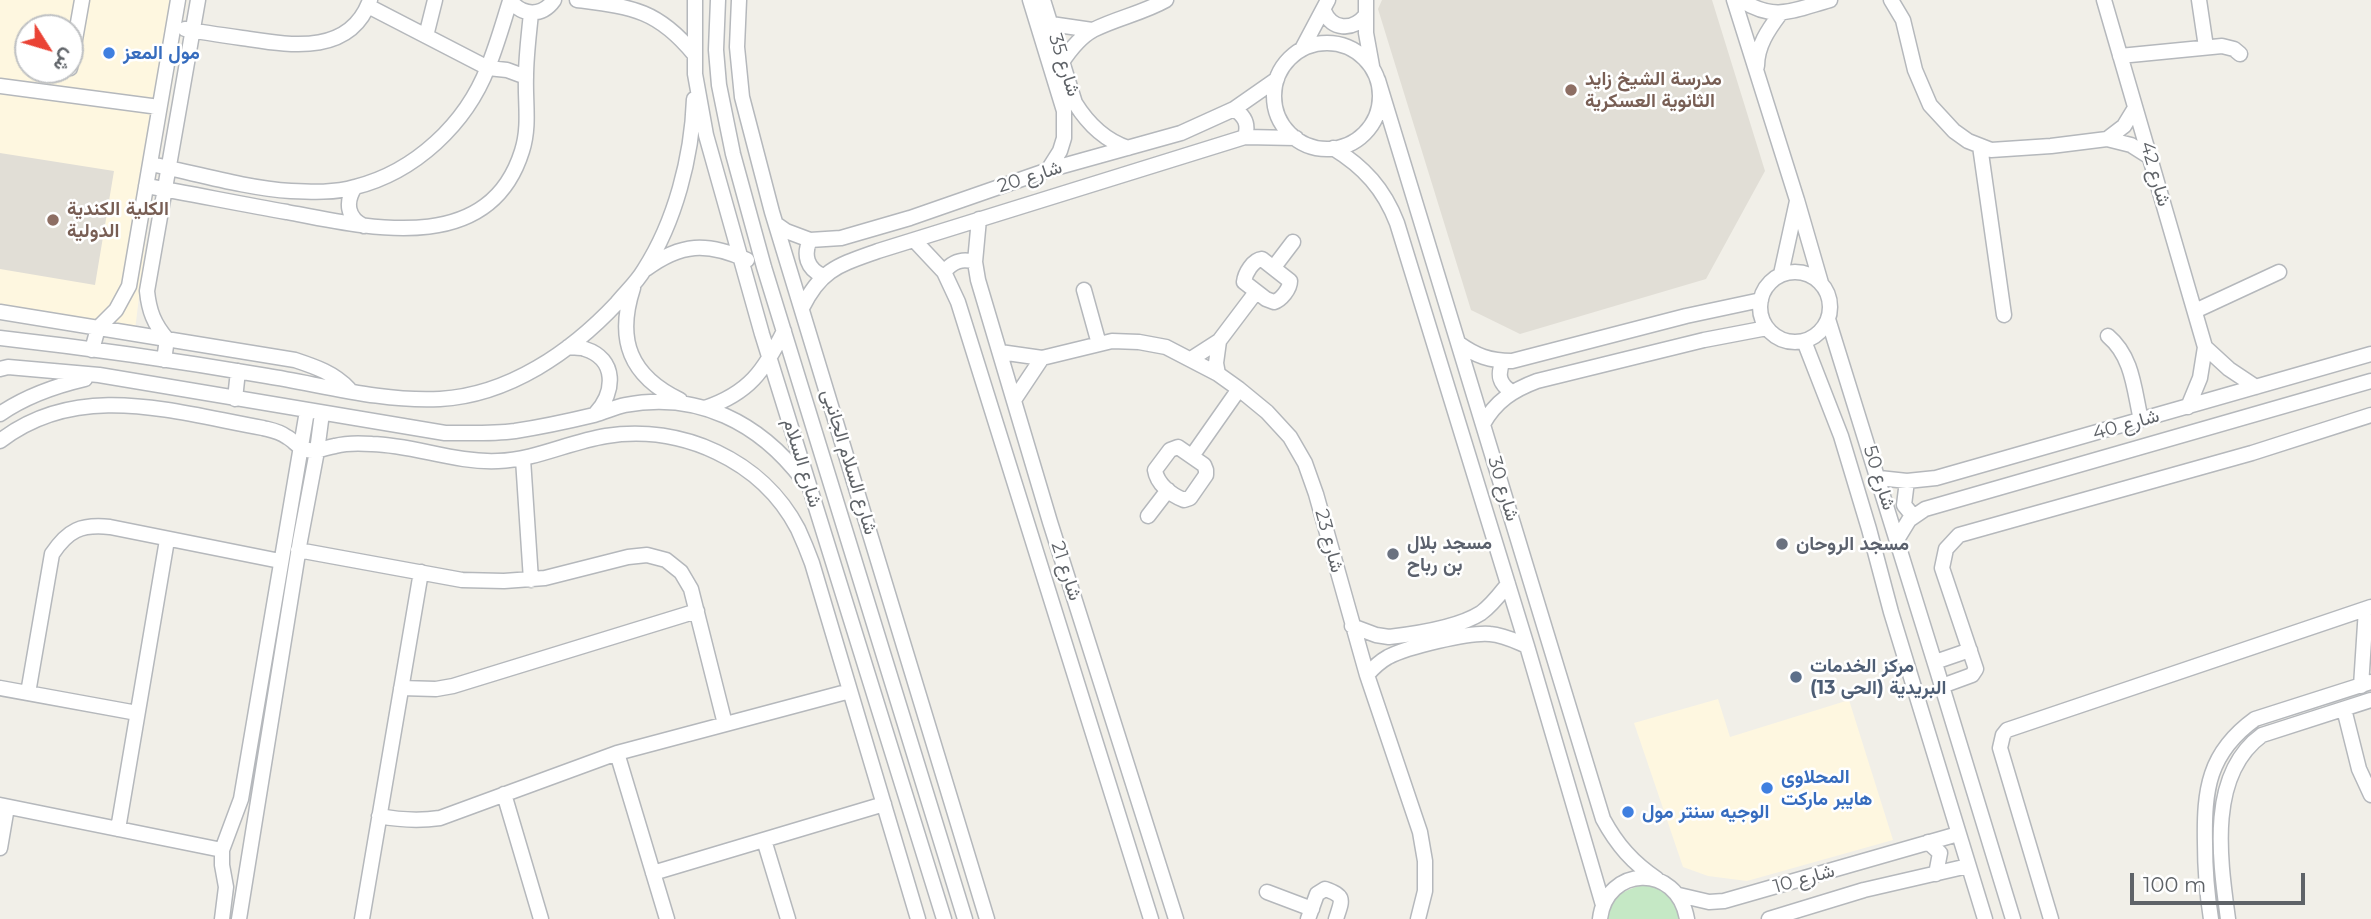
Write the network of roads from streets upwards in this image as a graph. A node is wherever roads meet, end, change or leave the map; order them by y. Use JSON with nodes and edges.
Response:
{"nodes":[{"id":1,"x":178,"y":0,"type":"edge"},
{"id":2,"x":198,"y":0,"type":"edge"},
{"id":3,"x":435,"y":0,"type":"edge"},
{"id":4,"x":510,"y":0,"type":"edge"},
{"id":5,"x":554,"y":0,"type":"edge"},
{"id":6,"x":577,"y":0,"type":"edge"},
{"id":7,"x":695,"y":0,"type":"edge"},
{"id":8,"x":718,"y":0,"type":"edge"},
{"id":9,"x":739,"y":0,"type":"edge"},
{"id":10,"x":1030,"y":0,"type":"edge"},
{"id":11,"x":1043,"y":0,"type":"edge"},
{"id":12,"x":1166,"y":0,"type":"edge"},
{"id":13,"x":1366,"y":0,"type":"edge"},
{"id":14,"x":1734,"y":0,"type":"edge"},
{"id":15,"x":1741,"y":0,"type":"edge"},
{"id":16,"x":1830,"y":0,"type":"edge"},
{"id":17,"x":1891,"y":0,"type":"edge"},
{"id":18,"x":1908,"y":0,"type":"edge"},
{"id":19,"x":2104,"y":0,"type":"edge"},
{"id":20,"x":2199,"y":0,"type":"edge"},
{"id":21,"x":369,"y":3,"type":"edge"},
{"id":22,"x":1326,"y":5,"type":"edge"},
{"id":23,"x":531,"y":13,"type":"junction"},
{"id":24,"x":1780,"y":14,"type":"junction"},
{"id":25,"x":1365,"y":16,"type":"junction"},
{"id":26,"x":1903,"y":20,"type":"junction"},
{"id":27,"x":1051,"y":24,"type":"junction"},
{"id":28,"x":173,"y":26,"type":"junction"},
{"id":29,"x":192,"y":30,"type":"junction"},
{"id":30,"x":1092,"y":30,"type":"junction"},
{"id":31,"x":426,"y":36,"type":"junction"},
{"id":32,"x":2206,"y":47,"type":"junction"},
{"id":33,"x":1302,"y":49,"type":"junction"},
{"id":34,"x":694,"y":54,"type":"junction"},
{"id":35,"x":2240,"y":54,"type":"dead end"},
{"id":36,"x":2120,"y":56,"type":"junction"},
{"id":37,"x":1062,"y":62,"type":"junction"},
{"id":38,"x":488,"y":68,"type":"junction"},
{"id":39,"x":1756,"y":71,"type":"junction"},
{"id":40,"x":695,"y":74,"type":"junction"},
{"id":41,"x":1375,"y":74,"type":"junction"},
{"id":42,"x":526,"y":76,"type":"junction"},
{"id":43,"x":1277,"y":79,"type":"junction"},
{"id":44,"x":67,"y":84,"type":"edge"},
{"id":45,"x":0,"y":86,"type":"edge"},
{"id":46,"x":65,"y":95,"type":"junction"},
{"id":47,"x":159,"y":107,"type":"junction"},
{"id":48,"x":2135,"y":108,"type":"junction"},
{"id":49,"x":1234,"y":109,"type":"junction"},
{"id":50,"x":1245,"y":137,"type":"junction"},
{"id":51,"x":1296,"y":138,"type":"junction"},
{"id":52,"x":2107,"y":139,"type":"junction"},
{"id":53,"x":1980,"y":146,"type":"junction"},
{"id":54,"x":1128,"y":148,"type":"junction"},
{"id":55,"x":1333,"y":148,"type":"junction"},
{"id":56,"x":2150,"y":157,"type":"junction"},
{"id":57,"x":150,"y":164,"type":"junction"},
{"id":58,"x":169,"y":168,"type":"junction"},
{"id":59,"x":1048,"y":170,"type":"junction"},
{"id":60,"x":146,"y":187,"type":"junction"},
{"id":61,"x":355,"y":187,"type":"junction"},
{"id":62,"x":165,"y":190,"type":"junction"},
{"id":63,"x":1797,"y":200,"type":"junction"},
{"id":64,"x":979,"y":219,"type":"junction"},
{"id":65,"x":776,"y":224,"type":"junction"},
{"id":66,"x":364,"y":226,"type":"junction"},
{"id":67,"x":810,"y":240,"type":"junction"},
{"id":68,"x":914,"y":240,"type":"junction"},
{"id":69,"x":1293,"y":242,"type":"dead end"},
{"id":70,"x":741,"y":257,"type":"junction"},
{"id":71,"x":975,"y":262,"type":"junction"},
{"id":72,"x":764,"y":267,"type":"junction"},
{"id":73,"x":1274,"y":267,"type":"junction"},
{"id":74,"x":645,"y":270,"type":"junction"},
{"id":75,"x":944,"y":272,"type":"junction"},
{"id":76,"x":2279,"y":272,"type":"dead end"},
{"id":77,"x":1781,"y":274,"type":"junction"},
{"id":78,"x":823,"y":276,"type":"junction"},
{"id":79,"x":635,"y":283,"type":"junction"},
{"id":80,"x":1821,"y":284,"type":"junction"},
{"id":81,"x":1084,"y":290,"type":"dead end"},
{"id":82,"x":1256,"y":292,"type":"junction"},
{"id":83,"x":1760,"y":300,"type":"junction"},
{"id":84,"x":802,"y":309,"type":"junction"},
{"id":85,"x":2195,"y":311,"type":"junction"},
{"id":86,"x":0,"y":312,"type":"edge"},
{"id":87,"x":2004,"y":315,"type":"dead end"},
{"id":88,"x":1828,"y":319,"type":"junction"},
{"id":89,"x":98,"y":328,"type":"junction"},
{"id":90,"x":1767,"y":328,"type":"junction"},
{"id":91,"x":785,"y":331,"type":"junction"},
{"id":92,"x":2108,"y":336,"type":"dead end"},
{"id":93,"x":0,"y":338,"type":"edge"},
{"id":94,"x":167,"y":339,"type":"junction"},
{"id":95,"x":1219,"y":341,"type":"junction"},
{"id":96,"x":1804,"y":341,"type":"junction"},
{"id":97,"x":1099,"y":344,"type":"junction"},
{"id":98,"x":1458,"y":344,"type":"junction"},
{"id":99,"x":568,"y":347,"type":"junction"},
{"id":100,"x":2205,"y":347,"type":"junction"},
{"id":101,"x":92,"y":350,"type":"junction"},
{"id":102,"x":1000,"y":352,"type":"junction"},
{"id":103,"x":2371,"y":354,"type":"edge"},
{"id":104,"x":1042,"y":358,"type":"junction"},
{"id":105,"x":770,"y":359,"type":"junction"},
{"id":106,"x":1191,"y":359,"type":"junction"},
{"id":107,"x":164,"y":360,"type":"junction"},
{"id":108,"x":1503,"y":361,"type":"junction"},
{"id":109,"x":0,"y":369,"type":"edge"},
{"id":110,"x":238,"y":371,"type":"junction"},
{"id":111,"x":1218,"y":374,"type":"junction"},
{"id":112,"x":99,"y":375,"type":"junction"},
{"id":113,"x":2371,"y":381,"type":"edge"},
{"id":114,"x":2256,"y":387,"type":"junction"},
{"id":115,"x":350,"y":390,"type":"junction"},
{"id":116,"x":1239,"y":390,"type":"junction"},
{"id":117,"x":1511,"y":393,"type":"junction"},
{"id":118,"x":235,"y":399,"type":"junction"},
{"id":119,"x":1014,"y":400,"type":"junction"},
{"id":120,"x":686,"y":402,"type":"junction"},
{"id":121,"x":2188,"y":407,"type":"junction"},
{"id":122,"x":705,"y":408,"type":"junction"},
{"id":123,"x":314,"y":412,"type":"junction"},
{"id":124,"x":0,"y":414,"type":"edge"},
{"id":125,"x":595,"y":415,"type":"junction"},
{"id":126,"x":2371,"y":415,"type":"edge"},
{"id":127,"x":2141,"y":420,"type":"junction"},
{"id":128,"x":1483,"y":424,"type":"junction"},
{"id":129,"x":0,"y":441,"type":"edge"},
{"id":130,"x":302,"y":449,"type":"junction"},
{"id":131,"x":317,"y":451,"type":"junction"},
{"id":132,"x":1192,"y":456,"type":"junction"},
{"id":133,"x":523,"y":459,"type":"junction"},
{"id":134,"x":1879,"y":478,"type":"junction"},
{"id":135,"x":1907,"y":481,"type":"junction"},
{"id":136,"x":810,"y":489,"type":"junction"},
{"id":137,"x":1168,"y":490,"type":"junction"},
{"id":138,"x":1148,"y":516,"type":"dead end"},
{"id":139,"x":1913,"y":516,"type":"junction"},
{"id":140,"x":284,"y":538,"type":"junction"},
{"id":141,"x":1898,"y":538,"type":"junction"},
{"id":142,"x":167,"y":540,"type":"junction"},
{"id":143,"x":299,"y":545,"type":"junction"},
{"id":144,"x":280,"y":564,"type":"junction"},
{"id":145,"x":1063,"y":564,"type":"junction"},
{"id":146,"x":295,"y":569,"type":"junction"},
{"id":147,"x":1043,"y":570,"type":"junction"},
{"id":148,"x":421,"y":572,"type":"junction"},
{"id":149,"x":531,"y":580,"type":"junction"},
{"id":150,"x":1508,"y":584,"type":"junction"},
{"id":151,"x":1916,"y":604,"type":"junction"},
{"id":152,"x":2369,"y":608,"type":"edge"},
{"id":153,"x":697,"y":611,"type":"junction"},
{"id":154,"x":1891,"y":612,"type":"junction"},
{"id":155,"x":1352,"y":626,"type":"junction"},
{"id":156,"x":1527,"y":646,"type":"junction"},
{"id":157,"x":1970,"y":650,"type":"junction"},
{"id":158,"x":1935,"y":662,"type":"junction"},
{"id":159,"x":1367,"y":675,"type":"junction"},
{"id":160,"x":2366,"y":684,"type":"edge"},
{"id":161,"x":1942,"y":686,"type":"junction"},
{"id":162,"x":0,"y":688,"type":"edge"},
{"id":163,"x":401,"y":688,"type":"junction"},
{"id":164,"x":850,"y":691,"type":"junction"},
{"id":165,"x":2344,"y":691,"type":"junction"},
{"id":166,"x":28,"y":693,"type":"junction"},
{"id":167,"x":2371,"y":700,"type":"edge"},
{"id":168,"x":2346,"y":708,"type":"junction"},
{"id":169,"x":137,"y":713,"type":"junction"},
{"id":170,"x":725,"y":724,"type":"junction"},
{"id":171,"x":2224,"y":749,"type":"junction"},
{"id":172,"x":617,"y":753,"type":"junction"},
{"id":173,"x":2238,"y":759,"type":"junction"},
{"id":174,"x":503,"y":794,"type":"junction"},
{"id":175,"x":2371,"y":794,"type":"edge"},
{"id":176,"x":884,"y":804,"type":"junction"},
{"id":177,"x":4,"y":806,"type":"edge"},
{"id":178,"x":379,"y":816,"type":"junction"},
{"id":179,"x":230,"y":827,"type":"junction"},
{"id":180,"x":118,"y":829,"type":"junction"},
{"id":181,"x":251,"y":832,"type":"junction"},
{"id":182,"x":1958,"y":834,"type":"junction"},
{"id":183,"x":764,"y":840,"type":"junction"},
{"id":184,"x":1928,"y":842,"type":"junction"},
{"id":185,"x":0,"y":848,"type":"edge"},
{"id":186,"x":222,"y":850,"type":"junction"},
{"id":187,"x":222,"y":865,"type":"junction"},
{"id":188,"x":1968,"y":866,"type":"junction"},
{"id":189,"x":247,"y":867,"type":"junction"},
{"id":190,"x":653,"y":873,"type":"junction"},
{"id":191,"x":1936,"y":874,"type":"junction"},
{"id":192,"x":1657,"y":879,"type":"junction"},
{"id":193,"x":1168,"y":891,"type":"junction"},
{"id":194,"x":1268,"y":892,"type":"dead end"},
{"id":195,"x":1679,"y":895,"type":"junction"},
{"id":196,"x":1144,"y":898,"type":"junction"},
{"id":197,"x":1602,"y":912,"type":"edge"},
{"id":198,"x":1310,"y":914,"type":"edge"},
{"id":199,"x":222,"y":919,"type":"edge"},
{"id":200,"x":239,"y":919,"type":"edge"},
{"id":201,"x":362,"y":919,"type":"edge"},
{"id":202,"x":541,"y":919,"type":"edge"},
{"id":203,"x":667,"y":919,"type":"edge"},
{"id":204,"x":788,"y":919,"type":"edge"},
{"id":205,"x":918,"y":919,"type":"edge"},
{"id":206,"x":944,"y":919,"type":"edge"},
{"id":207,"x":965,"y":919,"type":"edge"},
{"id":208,"x":988,"y":919,"type":"edge"},
{"id":209,"x":1151,"y":919,"type":"edge"},
{"id":210,"x":1177,"y":919,"type":"edge"},
{"id":211,"x":1336,"y":919,"type":"edge"},
{"id":212,"x":1418,"y":919,"type":"edge"},
{"id":213,"x":1686,"y":919,"type":"edge"},
{"id":214,"x":1769,"y":919,"type":"edge"},
{"id":215,"x":1985,"y":919,"type":"edge"},
{"id":216,"x":2013,"y":919,"type":"edge"},
{"id":217,"x":2050,"y":919,"type":"edge"},
{"id":218,"x":2211,"y":919,"type":"edge"},
{"id":219,"x":2228,"y":919,"type":"edge"}],
"edges":[{"from":1,"to":28,"type":"street"},
{"from":2,"to":29,"type":"street"},
{"from":3,"to":31,"type":"street"},
{"from":4,"to":23,"type":"street"},
{"from":4,"to":38,"type":"street"},
{"from":5,"to":23,"type":"street"},
{"from":6,"to":34,"type":"street"},
{"from":7,"to":34,"type":"street","name":"شارع السلام"},
{"from":8,"to":72,"type":"street","name":"شارع السلام"},
{"from":9,"to":65,"type":"street","name":"شارع السلام الجانبى"},
{"from":10,"to":59,"type":"street","name":"شارع 35"},
{"from":11,"to":27,"type":"street","name":"شارع 35"},
{"from":12,"to":30,"type":"street"},
{"from":13,"to":25,"type":"street"},
{"from":14,"to":39,"type":"street"},
{"from":15,"to":24,"type":"street"},
{"from":16,"to":24,"type":"street"},
{"from":17,"to":26,"type":"street"},
{"from":18,"to":26,"type":"street"},
{"from":19,"to":36,"type":"street","name":"شارع 42"},
{"from":20,"to":32,"type":"street"},
{"from":21,"to":29,"type":"street"},
{"from":21,"to":31,"type":"street"},
{"from":22,"to":25,"type":"street"},
{"from":22,"to":33,"type":"street"},
{"from":23,"to":42,"type":"street"},
{"from":24,"to":39,"type":"street"},
{"from":25,"to":41,"type":"street"},
{"from":26,"to":53,"type":"street"},
{"from":27,"to":30,"type":"street"},
{"from":27,"to":37,"type":"street","name":"شارع 35"},
{"from":28,"to":29,"type":"street"},
{"from":28,"to":47,"type":"street"},
{"from":29,"to":58,"type":"street"},
{"from":30,"to":37,"type":"street"},
{"from":31,"to":38,"type":"street"},
{"from":32,"to":35,"type":"street"},
{"from":32,"to":36,"type":"street"},
{"from":33,"to":41,"type":"street"},
{"from":33,"to":43,"type":"street"},
{"from":34,"to":40,"type":"street","name":"شارع السلام"},
{"from":36,"to":48,"type":"street","name":"شارع 42"},
{"from":37,"to":54,"type":"street","name":"شارع 35"},
{"from":38,"to":42,"type":"street"},
{"from":38,"to":61,"type":"street"},
{"from":39,"to":63,"type":"street"},
{"from":40,"to":70,"type":"street","name":"شارع السلام"},
{"from":40,"to":74,"type":"street"},
{"from":41,"to":55,"type":"street"},
{"from":41,"to":98,"type":"street","name":"شارع 30"},
{"from":42,"to":66,"type":"street"},
{"from":43,"to":49,"type":"street","name":"شارع 20"},
{"from":43,"to":51,"type":"street"},
{"from":44,"to":46,"type":"street"},
{"from":45,"to":46,"type":"street"},
{"from":46,"to":47,"type":"street"},
{"from":47,"to":57,"type":"street"},
{"from":48,"to":52,"type":"street"},
{"from":48,"to":56,"type":"street","name":"شارع 42"},
{"from":49,"to":50,"type":"street"},
{"from":49,"to":54,"type":"street","name":"شارع 20"},
{"from":50,"to":51,"type":"street","name":"شارع 20"},
{"from":50,"to":64,"type":"street","name":"شارع 20"},
{"from":51,"to":55,"type":"street"},
{"from":52,"to":53,"type":"street"},
{"from":52,"to":56,"type":"street"},
{"from":53,"to":87,"type":"street"},
{"from":54,"to":59,"type":"street","name":"شارع 20"},
{"from":55,"to":150,"type":"street","name":"شارع 30"},
{"from":56,"to":85,"type":"street","name":"شارع 42"},
{"from":57,"to":58,"type":"street"},
{"from":57,"to":60,"type":"street"},
{"from":58,"to":61,"type":"street"},
{"from":58,"to":62,"type":"street"},
{"from":59,"to":67,"type":"street","name":"شارع 20"},
{"from":60,"to":62,"type":"street"},
{"from":60,"to":89,"type":"street"},
{"from":61,"to":66,"type":"street"},
{"from":62,"to":66,"type":"street"},
{"from":62,"to":94,"type":"street"},
{"from":63,"to":77,"type":"street"},
{"from":63,"to":80,"type":"street"},
{"from":64,"to":68,"type":"street","name":"شارع 20"},
{"from":64,"to":71,"type":"street","name":"شارع 21"},
{"from":65,"to":67,"type":"street","name":"شارع 20"},
{"from":65,"to":84,"type":"street","name":"شارع السلام الجانبى"},
{"from":67,"to":78,"type":"street"},
{"from":68,"to":75,"type":"street","name":"شارع 21"},
{"from":68,"to":78,"type":"street","name":"شارع 20"},
{"from":69,"to":73,"type":"street"},
{"from":70,"to":72,"type":"street"},
{"from":70,"to":74,"type":"street"},
{"from":70,"to":105,"type":"street","name":"شارع السلام"},
{"from":71,"to":75,"type":"street"},
{"from":71,"to":102,"type":"street","name":"شارع 21"},
{"from":72,"to":91,"type":"street","name":"شارع السلام"},
{"from":73,"to":82,"type":"street"},
{"from":73,"to":82,"type":"street"},
{"from":74,"to":79,"type":"street"},
{"from":75,"to":147,"type":"street","name":"شارع 21"},
{"from":76,"to":85,"type":"street"},
{"from":77,"to":80,"type":"street"},
{"from":77,"to":83,"type":"street"},
{"from":78,"to":84,"type":"street","name":"شارع 20"},
{"from":79,"to":99,"type":"street"},
{"from":79,"to":120,"type":"street"},
{"from":80,"to":88,"type":"street"},
{"from":81,"to":97,"type":"street"},
{"from":82,"to":95,"type":"street"},
{"from":83,"to":90,"type":"street"},
{"from":83,"to":108,"type":"street"},
{"from":84,"to":208,"type":"street","name":"شارع السلام الجانبى"},
{"from":85,"to":100,"type":"street","name":"شارع 42"},
{"from":86,"to":89,"type":"street"},
{"from":88,"to":96,"type":"street"},
{"from":88,"to":134,"type":"street","name":"شارع 50"},
{"from":89,"to":94,"type":"street"},
{"from":89,"to":101,"type":"street"},
{"from":90,"to":96,"type":"street"},
{"from":90,"to":117,"type":"street"},
{"from":91,"to":105,"type":"street"},
{"from":91,"to":207,"type":"street","name":"شارع السلام"},
{"from":92,"to":127,"type":"street"},
{"from":93,"to":101,"type":"street"},
{"from":94,"to":107,"type":"street"},
{"from":94,"to":115,"type":"street"},
{"from":95,"to":106,"type":"street"},
{"from":95,"to":111,"type":"street"},
{"from":96,"to":154,"type":"street","name":"شارع 50"},
{"from":97,"to":104,"type":"street","name":"شارع 23"},
{"from":97,"to":106,"type":"street","name":"شارع 23"},
{"from":98,"to":108,"type":"street"},
{"from":98,"to":128,"type":"street","name":"شارع 30"},
{"from":99,"to":115,"type":"street"},
{"from":99,"to":125,"type":"street"},
{"from":100,"to":114,"type":"street"},
{"from":100,"to":121,"type":"street","name":"شارع 42"},
{"from":101,"to":107,"type":"street"},
{"from":102,"to":104,"type":"street","name":"شارع 23"},
{"from":102,"to":119,"type":"street","name":"شارع 21"},
{"from":103,"to":114,"type":"street","name":"شارع 40"},
{"from":104,"to":119,"type":"street"},
{"from":105,"to":122,"type":"street"},
{"from":105,"to":136,"type":"street","name":"شارع السلام"},
{"from":106,"to":111,"type":"street","name":"شارع 23"},
{"from":107,"to":110,"type":"street"},
{"from":108,"to":117,"type":"street"},
{"from":109,"to":112,"type":"street"},
{"from":110,"to":115,"type":"street"},
{"from":110,"to":118,"type":"street"},
{"from":111,"to":116,"type":"street","name":"شارع 23"},
{"from":112,"to":118,"type":"street"},
{"from":112,"to":124,"type":"street"},
{"from":113,"to":139,"type":"street","name":"شارع 40"},
{"from":114,"to":121,"type":"street","name":"شارع 40"},
{"from":116,"to":132,"type":"street"},
{"from":116,"to":155,"type":"street","name":"شارع 23"},
{"from":117,"to":128,"type":"street"},
{"from":118,"to":123,"type":"street"},
{"from":119,"to":145,"type":"street","name":"شارع 21"},
{"from":120,"to":122,"type":"street"},
{"from":120,"to":125,"type":"street"},
{"from":121,"to":127,"type":"street","name":"شارع 40"},
{"from":122,"to":136,"type":"street"},
{"from":123,"to":125,"type":"street"},
{"from":123,"to":130,"type":"street"},
{"from":123,"to":131,"type":"street"},
{"from":126,"to":157,"type":"street"},
{"from":127,"to":135,"type":"street","name":"شارع 40"},
{"from":128,"to":192,"type":"street","name":"شارع 30"},
{"from":129,"to":130,"type":"street"},
{"from":130,"to":131,"type":"street"},
{"from":130,"to":140,"type":"street"},
{"from":131,"to":133,"type":"street"},
{"from":131,"to":143,"type":"street"},
{"from":132,"to":137,"type":"street"},
{"from":132,"to":137,"type":"street"},
{"from":133,"to":149,"type":"street"},
{"from":133,"to":164,"type":"street"},
{"from":134,"to":135,"type":"street","name":"شارع 40"},
{"from":134,"to":141,"type":"street","name":"شارع 50"},
{"from":135,"to":139,"type":"street"},
{"from":136,"to":206,"type":"street","name":"شارع السلام"},
{"from":137,"to":138,"type":"street"},
{"from":139,"to":141,"type":"street"},
{"from":140,"to":143,"type":"street"},
{"from":140,"to":144,"type":"street"},
{"from":141,"to":151,"type":"street","name":"شارع 50"},
{"from":142,"to":144,"type":"street"},
{"from":142,"to":166,"type":"street"},
{"from":142,"to":169,"type":"street"},
{"from":143,"to":146,"type":"street"},
{"from":143,"to":148,"type":"street"},
{"from":144,"to":146,"type":"street"},
{"from":144,"to":179,"type":"street"},
{"from":145,"to":147,"type":"street"},
{"from":145,"to":193,"type":"street","name":"شارع 21"},
{"from":146,"to":181,"type":"street"},
{"from":147,"to":196,"type":"street","name":"شارع 21"},
{"from":148,"to":149,"type":"street"},
{"from":148,"to":163,"type":"street"},
{"from":149,"to":153,"type":"street"},
{"from":150,"to":155,"type":"street"},
{"from":150,"to":156,"type":"street","name":"شارع 30"},
{"from":151,"to":154,"type":"street"},
{"from":151,"to":158,"type":"street","name":"شارع 50"},
{"from":152,"to":160,"type":"street"},
{"from":152,"to":217,"type":"street"},
{"from":153,"to":163,"type":"street"},
{"from":153,"to":170,"type":"street"},
{"from":154,"to":182,"type":"street","name":"شارع 50"},
{"from":155,"to":159,"type":"street","name":"شارع 23"},
{"from":156,"to":159,"type":"street"},
{"from":156,"to":197,"type":"street","name":"شارع 30"},
{"from":157,"to":158,"type":"street"},
{"from":157,"to":161,"type":"street"},
{"from":158,"to":161,"type":"street","name":"شارع 50"},
{"from":159,"to":212,"type":"street","name":"شارع 23"},
{"from":160,"to":165,"type":"street"},
{"from":161,"to":216,"type":"street","name":"شارع 50"},
{"from":162,"to":166,"type":"street"},
{"from":163,"to":178,"type":"street"},
{"from":164,"to":170,"type":"street"},
{"from":164,"to":176,"type":"street"},
{"from":165,"to":168,"type":"street"},
{"from":165,"to":171,"type":"street"},
{"from":166,"to":169,"type":"street"},
{"from":167,"to":168,"type":"street"},
{"from":168,"to":173,"type":"street"},
{"from":168,"to":175,"type":"street"},
{"from":169,"to":180,"type":"street"},
{"from":170,"to":172,"type":"street"},
{"from":171,"to":173,"type":"street"},
{"from":171,"to":218,"type":"street"},
{"from":172,"to":174,"type":"street"},
{"from":172,"to":190,"type":"street"},
{"from":173,"to":219,"type":"street"},
{"from":174,"to":178,"type":"street"},
{"from":174,"to":202,"type":"street"},
{"from":176,"to":183,"type":"street"},
{"from":176,"to":205,"type":"street"},
{"from":177,"to":180,"type":"street"},
{"from":177,"to":185,"type":"street"},
{"from":178,"to":201,"type":"street"},
{"from":179,"to":181,"type":"street"},
{"from":179,"to":186,"type":"street"},
{"from":180,"to":186,"type":"street"},
{"from":181,"to":189,"type":"street"},
{"from":182,"to":184,"type":"street","name":"شارع 10"},
{"from":182,"to":188,"type":"street","name":"شارع 50"},
{"from":183,"to":190,"type":"street"},
{"from":183,"to":204,"type":"street"},
{"from":184,"to":191,"type":"street"},
{"from":184,"to":195,"type":"street","name":"شارع 10"},
{"from":186,"to":187,"type":"street"},
{"from":187,"to":189,"type":"street"},
{"from":187,"to":199,"type":"street"},
{"from":188,"to":191,"type":"street","name":"شارع 10"},
{"from":188,"to":215,"type":"street","name":"شارع 50"},
{"from":189,"to":200,"type":"street"},
{"from":190,"to":203,"type":"street"},
{"from":191,"to":214,"type":"street","name":"شارع 10"},
{"from":192,"to":195,"type":"street","name":"شارع 30"},
{"from":192,"to":197,"type":"street"},
{"from":193,"to":196,"type":"street"},
{"from":193,"to":210,"type":"street","name":"شارع 21"},
{"from":194,"to":198,"type":"street"},
{"from":195,"to":213,"type":"street"},
{"from":196,"to":209,"type":"street","name":"شارع 21"},
{"from":198,"to":211,"type":"street"}]}
